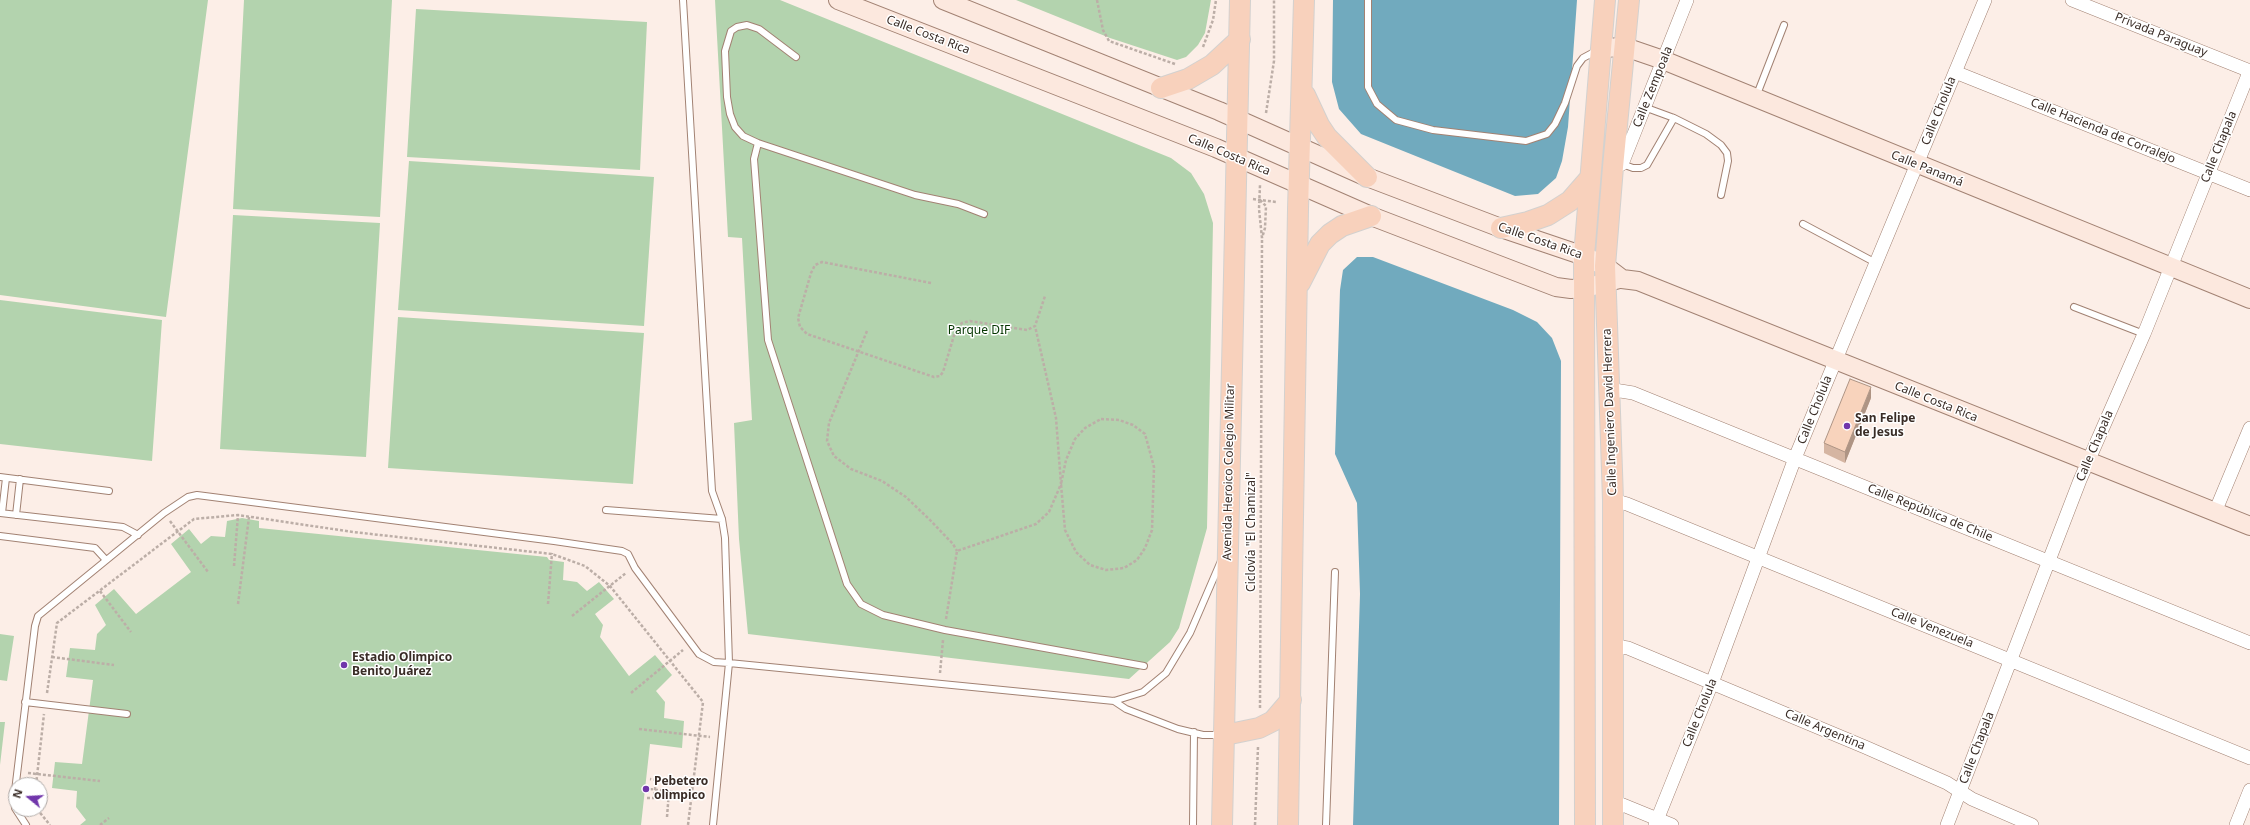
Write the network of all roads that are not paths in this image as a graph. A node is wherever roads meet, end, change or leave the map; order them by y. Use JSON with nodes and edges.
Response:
{"nodes":[{"id":1,"x":683,"y":0,"type":"edge"},
{"id":2,"x":838,"y":0,"type":"edge"},
{"id":3,"x":943,"y":0,"type":"edge"},
{"id":4,"x":1240,"y":0,"type":"edge"},
{"id":5,"x":1304,"y":0,"type":"edge"},
{"id":6,"x":1368,"y":0,"type":"edge"},
{"id":7,"x":1605,"y":0,"type":"edge"},
{"id":8,"x":1629,"y":0,"type":"edge"},
{"id":9,"x":1687,"y":0,"type":"edge"},
{"id":10,"x":1985,"y":0,"type":"edge"},
{"id":11,"x":2072,"y":0,"type":"edge"},
{"id":12,"x":1784,"y":24,"type":"dead end"},
{"id":13,"x":1240,"y":39,"type":"junction"},
{"id":14,"x":1625,"y":47,"type":"junction"},
{"id":15,"x":1601,"y":48,"type":"junction"},
{"id":16,"x":796,"y":58,"type":"dead end"},
{"id":17,"x":1663,"y":60,"type":"junction"},
{"id":18,"x":2250,"y":71,"type":"edge"},
{"id":19,"x":1956,"y":72,"type":"junction"},
{"id":20,"x":1161,"y":88,"type":"junction"},
{"id":21,"x":1303,"y":88,"type":"junction"},
{"id":22,"x":1756,"y":98,"type":"junction"},
{"id":23,"x":1644,"y":107,"type":"junction"},
{"id":24,"x":1674,"y":118,"type":"junction"},
{"id":25,"x":1238,"y":119,"type":"junction"},
{"id":26,"x":758,"y":143,"type":"junction"},
{"id":27,"x":1301,"y":146,"type":"junction"},
{"id":28,"x":1237,"y":157,"type":"junction"},
{"id":29,"x":1917,"y":165,"type":"junction"},
{"id":30,"x":1617,"y":166,"type":"junction"},
{"id":31,"x":2208,"y":174,"type":"junction"},
{"id":32,"x":1367,"y":177,"type":"junction"},
{"id":33,"x":1590,"y":178,"type":"junction"},
{"id":34,"x":1299,"y":186,"type":"junction"},
{"id":35,"x":2250,"y":190,"type":"edge"},
{"id":36,"x":1721,"y":195,"type":"dead end"},
{"id":37,"x":984,"y":214,"type":"dead end"},
{"id":38,"x":1371,"y":216,"type":"junction"},
{"id":39,"x":1803,"y":224,"type":"dead end"},
{"id":40,"x":1502,"y":228,"type":"junction"},
{"id":41,"x":1584,"y":256,"type":"junction"},
{"id":42,"x":1876,"y":263,"type":"junction"},
{"id":43,"x":2171,"y":268,"type":"junction"},
{"id":44,"x":1611,"y":276,"type":"junction"},
{"id":45,"x":1297,"y":288,"type":"junction"},
{"id":46,"x":1585,"y":288,"type":"junction"},
{"id":47,"x":2250,"y":299,"type":"edge"},
{"id":48,"x":2074,"y":307,"type":"dead end"},
{"id":49,"x":2144,"y":334,"type":"junction"},
{"id":50,"x":1835,"y":361,"type":"junction"},
{"id":51,"x":1608,"y":390,"type":"junction"},
{"id":52,"x":2250,"y":428,"type":"edge"},
{"id":53,"x":1795,"y":458,"type":"junction"},
{"id":54,"x":2088,"y":463,"type":"junction"},
{"id":55,"x":3,"y":478,"type":"edge"},
{"id":56,"x":20,"y":479,"type":"junction"},
{"id":57,"x":109,"y":491,"type":"dead end"},
{"id":58,"x":1613,"y":500,"type":"junction"},
{"id":59,"x":4,"y":501,"type":"junction"},
{"id":60,"x":17,"y":503,"type":"junction"},
{"id":61,"x":606,"y":510,"type":"dead end"},
{"id":62,"x":2215,"y":512,"type":"junction"},
{"id":63,"x":1,"y":513,"type":"edge"},
{"id":64,"x":16,"y":515,"type":"junction"},
{"id":65,"x":722,"y":519,"type":"junction"},
{"id":66,"x":2250,"y":526,"type":"edge"},
{"id":67,"x":138,"y":535,"type":"junction"},
{"id":68,"x":0,"y":536,"type":"edge"},
{"id":69,"x":1228,"y":545,"type":"junction"},
{"id":70,"x":1759,"y":558,"type":"junction"},
{"id":71,"x":106,"y":560,"type":"junction"},
{"id":72,"x":2049,"y":563,"type":"junction"},
{"id":73,"x":1335,"y":572,"type":"dead end"},
{"id":74,"x":2250,"y":643,"type":"edge"},
{"id":75,"x":1614,"y":646,"type":"junction"},
{"id":76,"x":2011,"y":660,"type":"junction"},
{"id":77,"x":729,"y":663,"type":"junction"},
{"id":78,"x":1144,"y":666,"type":"dead end"},
{"id":79,"x":1712,"y":683,"type":"junction"},
{"id":80,"x":1291,"y":700,"type":"junction"},
{"id":81,"x":1114,"y":701,"type":"junction"},
{"id":82,"x":25,"y":702,"type":"junction"},
{"id":83,"x":127,"y":714,"type":"dead end"},
{"id":84,"x":1194,"y":732,"type":"junction"},
{"id":85,"x":1225,"y":735,"type":"junction"},
{"id":86,"x":2250,"y":758,"type":"edge"},
{"id":87,"x":2250,"y":790,"type":"edge"},
{"id":88,"x":1960,"y":791,"type":"junction"},
{"id":89,"x":1614,"y":804,"type":"junction"},
{"id":90,"x":1656,"y":822,"type":"edge"},
{"id":91,"x":26,"y":825,"type":"edge"},
{"id":92,"x":712,"y":825,"type":"edge"},
{"id":93,"x":1193,"y":825,"type":"edge"},
{"id":94,"x":1222,"y":825,"type":"edge"},
{"id":95,"x":1288,"y":825,"type":"edge"},
{"id":96,"x":1326,"y":825,"type":"edge"},
{"id":97,"x":1585,"y":825,"type":"edge"},
{"id":98,"x":1614,"y":825,"type":"edge"},
{"id":99,"x":1672,"y":825,"type":"edge"},
{"id":100,"x":1947,"y":825,"type":"edge"},
{"id":101,"x":2032,"y":825,"type":"edge"},
{"id":102,"x":2236,"y":825,"type":"edge"}],
"edges":[{"from":1,"to":65,"type":"lane"},
{"from":2,"to":28,"type":"main road","name":"Calle Costa Rica"},
{"from":3,"to":20,"type":"main road","name":"Calle Costa Rica"},
{"from":4,"to":13,"type":"main road","name":"Avenida Heroico Colegio Militar"},
{"from":5,"to":21,"type":"main road"},
{"from":6,"to":15,"type":"lane"},
{"from":7,"to":15,"type":"main road","name":"Calle Ingeniero David Herrera"},
{"from":8,"to":14,"type":"main road","name":"Calle Ingeniero David Herrera"},
{"from":9,"to":17,"type":"street","name":"Calle Zempoala"},
{"from":10,"to":19,"type":"street","name":"Calle Cholula"},
{"from":11,"to":18,"type":"street","name":"Privada Paraguay"},
{"from":12,"to":22,"type":"lane"},
{"from":13,"to":20,"type":"main road"},
{"from":13,"to":25,"type":"main road","name":"Avenida Heroico Colegio Militar"},
{"from":14,"to":15,"type":"main road","name":"Calle Panamá"},
{"from":14,"to":17,"type":"main road","name":"Calle Panamá"},
{"from":14,"to":30,"type":"main road","name":"Calle Ingeniero David Herrera"},
{"from":15,"to":33,"type":"main road","name":"Calle Ingeniero David Herrera"},
{"from":16,"to":26,"type":"lane"},
{"from":17,"to":22,"type":"main road","name":"Calle Panamá"},
{"from":17,"to":23,"type":"street","name":"Calle Zempoala"},
{"from":18,"to":31,"type":"street","name":"Calle Chapala"},
{"from":19,"to":29,"type":"street","name":"Calle Cholula"},
{"from":19,"to":31,"type":"street","name":"Calle Hacienda de Corralejo"},
{"from":20,"to":25,"type":"main road","name":"Calle Costa Rica"},
{"from":21,"to":27,"type":"main road"},
{"from":21,"to":32,"type":"main road"},
{"from":22,"to":29,"type":"main road","name":"Calle Panamá"},
{"from":23,"to":24,"type":"lane"},
{"from":23,"to":30,"type":"street","name":"Calle Zempoala"},
{"from":24,"to":30,"type":"lane"},
{"from":24,"to":36,"type":"lane"},
{"from":25,"to":27,"type":"main road","name":"Calle Costa Rica"},
{"from":25,"to":28,"type":"main road","name":"Avenida Heroico Colegio Militar"},
{"from":26,"to":37,"type":"lane"},
{"from":26,"to":78,"type":"lane"},
{"from":27,"to":32,"type":"main road","name":"Calle Costa Rica"},
{"from":27,"to":34,"type":"main road"},
{"from":28,"to":34,"type":"main road","name":"Calle Costa Rica"},
{"from":28,"to":69,"type":"main road","name":"Avenida Heroico Colegio Militar"},
{"from":29,"to":42,"type":"street","name":"Calle Cholula"},
{"from":29,"to":43,"type":"main road","name":"Calle Panamá"},
{"from":30,"to":44,"type":"main road","name":"Calle Ingeniero David Herrera"},
{"from":31,"to":35,"type":"street","name":"Calle Hacienda de Corralejo"},
{"from":31,"to":43,"type":"street","name":"Calle Chapala"},
{"from":32,"to":40,"type":"main road","name":"Calle Costa Rica"},
{"from":33,"to":40,"type":"main road"},
{"from":33,"to":41,"type":"main road","name":"Calle Ingeniero David Herrera"},
{"from":34,"to":38,"type":"main road","name":"Calle Costa Rica"},
{"from":34,"to":45,"type":"main road"},
{"from":38,"to":45,"type":"main road"},
{"from":38,"to":46,"type":"main road","name":"Calle Costa Rica"},
{"from":39,"to":42,"type":"lane"},
{"from":40,"to":41,"type":"main road","name":"Calle Costa Rica"},
{"from":41,"to":44,"type":"main road","name":"Calle Costa Rica"},
{"from":41,"to":46,"type":"main road","name":"Calle Ingeniero David Herrera"},
{"from":42,"to":50,"type":"street","name":"Calle Cholula"},
{"from":43,"to":47,"type":"main road","name":"Calle Panamá"},
{"from":43,"to":49,"type":"street","name":"Calle Chapala"},
{"from":44,"to":46,"type":"main road","name":"Calle Costa Rica"},
{"from":44,"to":50,"type":"main road","name":"Calle Costa Rica"},
{"from":44,"to":51,"type":"main road","name":"Calle Ingeniero David Herrera"},
{"from":45,"to":80,"type":"main road"},
{"from":46,"to":97,"type":"main road","name":"Calle Ingeniero David Herrera"},
{"from":48,"to":49,"type":"lane"},
{"from":49,"to":54,"type":"street","name":"Calle Chapala"},
{"from":50,"to":53,"type":"street","name":"Calle Cholula"},
{"from":50,"to":54,"type":"main road","name":"Calle Costa Rica"},
{"from":51,"to":53,"type":"street","name":"Calle República de Chile"},
{"from":51,"to":58,"type":"main road","name":"Calle Ingeniero David Herrera"},
{"from":52,"to":62,"type":"street"},
{"from":53,"to":70,"type":"street","name":"Calle Cholula"},
{"from":53,"to":72,"type":"street","name":"Calle República de Chile"},
{"from":54,"to":62,"type":"main road","name":"Calle Costa Rica"},
{"from":54,"to":72,"type":"street","name":"Calle Chapala"},
{"from":55,"to":56,"type":"lane"},
{"from":55,"to":59,"type":"lane"},
{"from":56,"to":57,"type":"lane"},
{"from":56,"to":60,"type":"lane"},
{"from":58,"to":70,"type":"street","name":"Calle Venezuela"},
{"from":58,"to":75,"type":"main road","name":"Calle Ingeniero David Herrera"},
{"from":59,"to":60,"type":"lane"},
{"from":59,"to":63,"type":"lane"},
{"from":60,"to":64,"type":"lane"},
{"from":61,"to":65,"type":"lane"},
{"from":62,"to":66,"type":"main road","name":"Calle Costa Rica"},
{"from":63,"to":64,"type":"lane"},
{"from":64,"to":67,"type":"lane"},
{"from":65,"to":77,"type":"lane"},
{"from":67,"to":71,"type":"lane"},
{"from":67,"to":77,"type":"lane"},
{"from":68,"to":71,"type":"lane"},
{"from":69,"to":81,"type":"lane"},
{"from":69,"to":85,"type":"main road","name":"Avenida Heroico Colegio Militar"},
{"from":70,"to":76,"type":"street","name":"Calle Venezuela"},
{"from":70,"to":79,"type":"street","name":"Calle Cholula"},
{"from":71,"to":82,"type":"lane"},
{"from":72,"to":74,"type":"street","name":"Calle República de Chile"},
{"from":72,"to":76,"type":"street","name":"Calle Chapala"},
{"from":73,"to":96,"type":"lane"},
{"from":75,"to":79,"type":"street","name":"Calle Argentina"},
{"from":75,"to":89,"type":"main road","name":"Calle Ingeniero David Herrera"},
{"from":76,"to":86,"type":"street","name":"Calle Venezuela"},
{"from":76,"to":88,"type":"street","name":"Calle Chapala"},
{"from":77,"to":81,"type":"lane"},
{"from":77,"to":92,"type":"lane"},
{"from":79,"to":88,"type":"street","name":"Calle Argentina"},
{"from":79,"to":90,"type":"street","name":"Calle Cholula"},
{"from":80,"to":85,"type":"main road"},
{"from":80,"to":95,"type":"main road"},
{"from":81,"to":84,"type":"lane"},
{"from":82,"to":83,"type":"lane"},
{"from":82,"to":91,"type":"lane"},
{"from":84,"to":85,"type":"lane"},
{"from":84,"to":93,"type":"lane"},
{"from":85,"to":94,"type":"main road","name":"Avenida Heroico Colegio Militar"},
{"from":87,"to":102,"type":"street"},
{"from":88,"to":100,"type":"street","name":"Calle Chapala"},
{"from":88,"to":101,"type":"street","name":"Calle Argentina"},
{"from":89,"to":90,"type":"street"},
{"from":89,"to":98,"type":"main road","name":"Calle Ingeniero David Herrera"},
{"from":90,"to":99,"type":"street"}]}
